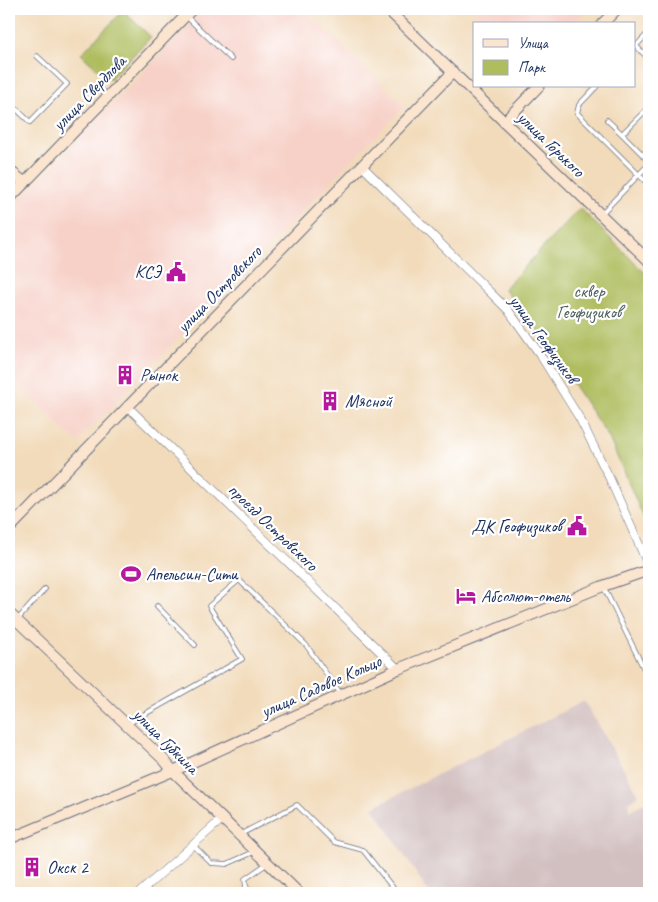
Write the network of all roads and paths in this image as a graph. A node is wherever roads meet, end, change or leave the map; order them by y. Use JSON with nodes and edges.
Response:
{"nodes":[{"id":1,"x":387,"y":9,"type":"edge"},
{"id":2,"x":617,"y":9,"type":"edge"},
{"id":3,"x":189,"y":12,"type":"edge"},
{"id":4,"x":604,"y":22,"type":"edge"},
{"id":5,"x":649,"y":32,"type":"edge"},
{"id":6,"x":636,"y":46,"type":"edge"},
{"id":7,"x":636,"y":48,"type":"edge"},
{"id":8,"x":37,"y":56,"type":"dead end"},
{"id":9,"x":231,"y":58,"type":"dead end"},
{"id":10,"x":649,"y":59,"type":"edge"},
{"id":11,"x":453,"y":72,"type":"junction"},
{"id":12,"x":537,"y":88,"type":"edge"},
{"id":13,"x":595,"y":88,"type":"edge"},
{"id":14,"x":9,"y":102,"type":"edge"},
{"id":15,"x":649,"y":107,"type":"edge"},
{"id":16,"x":607,"y":120,"type":"dead end"},
{"id":17,"x":504,"y":122,"type":"junction"},
{"id":18,"x":622,"y":134,"type":"junction"},
{"id":19,"x":649,"y":163,"type":"edge"},
{"id":20,"x":362,"y":166,"type":"junction"},
{"id":21,"x":9,"y":170,"type":"edge"},
{"id":22,"x":639,"y":175,"type":"junction"},
{"id":23,"x":25,"y":183,"type":"junction"},
{"id":24,"x":649,"y":185,"type":"edge"},
{"id":25,"x":9,"y":199,"type":"edge"},
{"id":26,"x":600,"y":214,"type":"junction"},
{"id":27,"x":649,"y":262,"type":"edge"},
{"id":28,"x":127,"y":406,"type":"junction"},
{"id":29,"x":9,"y":529,"type":"edge"},
{"id":30,"x":649,"y":569,"type":"edge"},
{"id":31,"x":603,"y":586,"type":"junction"},
{"id":32,"x":45,"y":590,"type":"dead end"},
{"id":33,"x":157,"y":606,"type":"dead end"},
{"id":34,"x":9,"y":613,"type":"edge"},
{"id":35,"x":17,"y":620,"type":"junction"},
{"id":36,"x":195,"y":644,"type":"dead end"},
{"id":37,"x":398,"y":669,"type":"junction"},
{"id":38,"x":649,"y":679,"type":"edge"},
{"id":39,"x":341,"y":695,"type":"junction"},
{"id":40,"x":127,"y":724,"type":"junction"},
{"id":41,"x":173,"y":772,"type":"junction"},
{"id":42,"x":222,"y":819,"type":"junction"},
{"id":43,"x":239,"y":835,"type":"junction"},
{"id":44,"x":9,"y":839,"type":"edge"},
{"id":45,"x":193,"y":845,"type":"junction"},
{"id":46,"x":256,"y":851,"type":"junction"},
{"id":47,"x":268,"y":863,"type":"junction"},
{"id":48,"x":140,"y":893,"type":"edge"},
{"id":49,"x":252,"y":893,"type":"edge"},
{"id":50,"x":300,"y":893,"type":"edge"},
{"id":51,"x":397,"y":893,"type":"edge"}],
"edges":[{"from":1,"to":11,"type":"street","name":"улица Горького"},
{"from":2,"to":4,"type":"street"},
{"from":3,"to":9,"type":"lane"},
{"from":3,"to":23,"type":"street","name":"улица Свердлова"},
{"from":5,"to":6,"type":"lane"},
{"from":7,"to":10,"type":"lane"},
{"from":8,"to":14,"type":"lane"},
{"from":11,"to":17,"type":"street","name":"улица Горького"},
{"from":11,"to":20,"type":"street","name":"улица Островского"},
{"from":12,"to":17,"type":"street"},
{"from":13,"to":22,"type":"lane"},
{"from":15,"to":18,"type":"lane"},
{"from":16,"to":18,"type":"lane"},
{"from":17,"to":26,"type":"street","name":"улица Горького"},
{"from":18,"to":19,"type":"lane"},
{"from":19,"to":22,"type":"lane"},
{"from":20,"to":28,"type":"street","name":"улица Островского"},
{"from":20,"to":30,"type":"street","name":"улица Геофизиков"},
{"from":21,"to":23,"type":"street"},
{"from":22,"to":24,"type":"lane"},
{"from":22,"to":26,"type":"lane"},
{"from":23,"to":25,"type":"street","name":"улица Свердлова"},
{"from":26,"to":27,"type":"street","name":"улица Горького"},
{"from":28,"to":29,"type":"street","name":"улица Островского"},
{"from":28,"to":37,"type":"street","name":"проезд Островского"},
{"from":30,"to":31,"type":"street","name":"улица Садовое Кольцо"},
{"from":31,"to":37,"type":"street","name":"улица Садовое Кольцо"},
{"from":31,"to":38,"type":"lane"},
{"from":32,"to":35,"type":"lane"},
{"from":33,"to":36,"type":"lane"},
{"from":34,"to":35,"type":"street","name":"улица Губкина"},
{"from":35,"to":40,"type":"street","name":"улица Губкина"},
{"from":37,"to":39,"type":"street","name":"улица Садовое Кольцо"},
{"from":39,"to":40,"type":"lane"},
{"from":39,"to":41,"type":"street","name":"улица Садовое Кольцо"},
{"from":40,"to":41,"type":"street","name":"улица Губкина"},
{"from":41,"to":42,"type":"street","name":"улица Губкина"},
{"from":41,"to":44,"type":"street","name":"улица Садовое Кольцо"},
{"from":42,"to":43,"type":"street","name":"улица Губкина"},
{"from":42,"to":45,"type":"street"},
{"from":43,"to":46,"type":"street","name":"улица Губкина"},
{"from":43,"to":51,"type":"lane"},
{"from":45,"to":46,"type":"lane"},
{"from":45,"to":48,"type":"street"},
{"from":46,"to":47,"type":"street","name":"улица Губкина"},
{"from":47,"to":49,"type":"lane"},
{"from":47,"to":50,"type":"street","name":"улица Губкина"}]}
